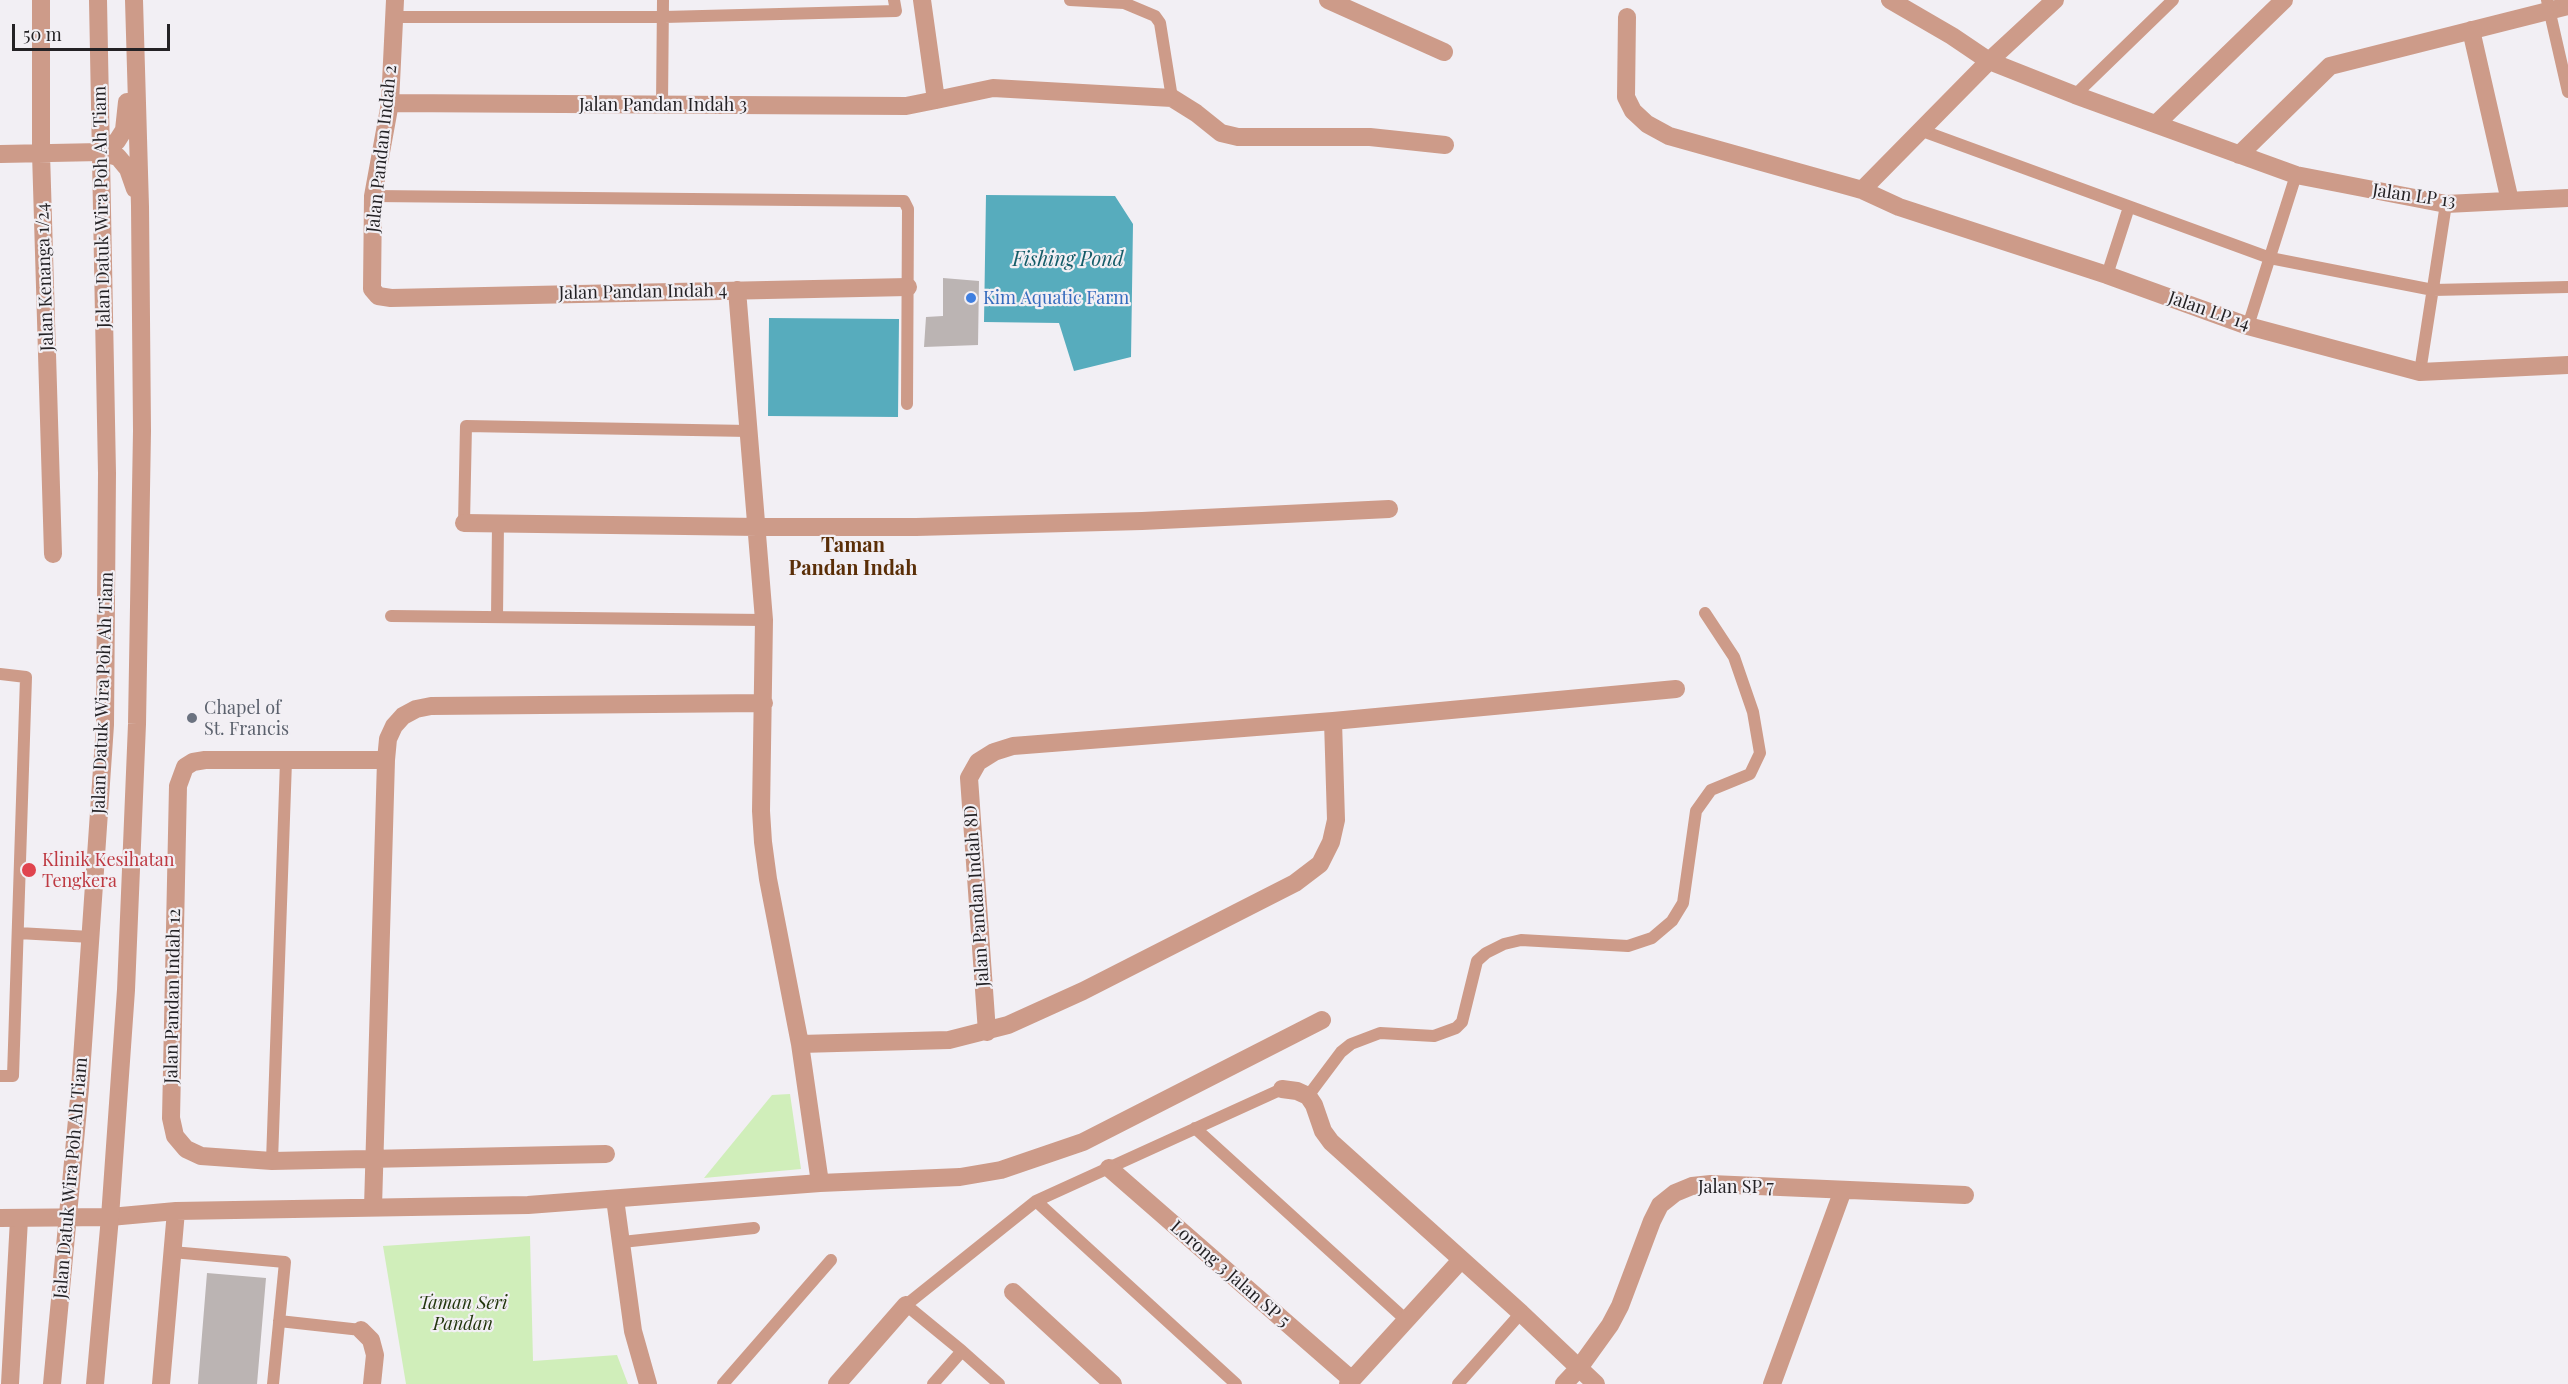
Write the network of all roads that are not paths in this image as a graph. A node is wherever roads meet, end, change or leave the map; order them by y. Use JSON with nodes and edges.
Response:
{"nodes":[{"id":1,"x":40,"y":0,"type":"edge"},
{"id":2,"x":98,"y":0,"type":"edge"},
{"id":3,"x":133,"y":0,"type":"edge"},
{"id":4,"x":663,"y":0,"type":"edge"},
{"id":5,"x":894,"y":0,"type":"edge"},
{"id":6,"x":921,"y":0,"type":"edge"},
{"id":7,"x":1070,"y":0,"type":"edge"},
{"id":8,"x":1328,"y":0,"type":"edge"},
{"id":9,"x":1890,"y":0,"type":"edge"},
{"id":10,"x":2055,"y":0,"type":"edge"},
{"id":11,"x":2173,"y":0,"type":"edge"},
{"id":12,"x":2284,"y":0,"type":"edge"},
{"id":13,"x":2548,"y":5,"type":"edge"},
{"id":14,"x":2568,"y":6,"type":"edge"},
{"id":15,"x":395,"y":9,"type":"edge"},
{"id":16,"x":663,"y":17,"type":"junction"},
{"id":17,"x":1627,"y":17,"type":"dead end"},
{"id":18,"x":2471,"y":30,"type":"junction"},
{"id":19,"x":1444,"y":52,"type":"dead end"},
{"id":20,"x":1989,"y":61,"type":"junction"},
{"id":21,"x":2568,"y":92,"type":"edge"},
{"id":22,"x":2075,"y":95,"type":"junction"},
{"id":23,"x":1172,"y":98,"type":"junction"},
{"id":24,"x":936,"y":100,"type":"junction"},
{"id":25,"x":390,"y":103,"type":"junction"},
{"id":26,"x":662,"y":105,"type":"junction"},
{"id":27,"x":2156,"y":124,"type":"junction"},
{"id":28,"x":1920,"y":130,"type":"junction"},
{"id":29,"x":1444,"y":146,"type":"dead end"},
{"id":30,"x":100,"y":152,"type":"junction"},
{"id":31,"x":41,"y":153,"type":"junction"},
{"id":32,"x":0,"y":154,"type":"edge"},
{"id":33,"x":2239,"y":155,"type":"junction"},
{"id":34,"x":2296,"y":176,"type":"junction"},
{"id":35,"x":1862,"y":190,"type":"junction"},
{"id":36,"x":373,"y":196,"type":"junction"},
{"id":37,"x":2568,"y":198,"type":"edge"},
{"id":38,"x":2510,"y":201,"type":"junction"},
{"id":39,"x":2446,"y":204,"type":"junction"},
{"id":40,"x":140,"y":206,"type":"junction"},
{"id":41,"x":2129,"y":207,"type":"junction"},
{"id":42,"x":2270,"y":258,"type":"junction"},
{"id":43,"x":2107,"y":275,"type":"junction"},
{"id":44,"x":908,"y":287,"type":"junction"},
{"id":45,"x":2568,"y":287,"type":"edge"},
{"id":46,"x":737,"y":290,"type":"junction"},
{"id":47,"x":2433,"y":290,"type":"junction"},
{"id":48,"x":378,"y":296,"type":"joint"},
{"id":49,"x":2248,"y":326,"type":"junction"},
{"id":50,"x":2568,"y":365,"type":"edge"},
{"id":51,"x":2420,"y":372,"type":"junction"},
{"id":52,"x":907,"y":404,"type":"dead end"},
{"id":53,"x":749,"y":431,"type":"junction"},
{"id":54,"x":1389,"y":509,"type":"dead end"},
{"id":55,"x":464,"y":523,"type":"joint"},
{"id":56,"x":498,"y":523,"type":"junction"},
{"id":57,"x":758,"y":527,"type":"junction"},
{"id":58,"x":53,"y":554,"type":"dead end"},
{"id":59,"x":1705,"y":613,"type":"dead end"},
{"id":60,"x":391,"y":616,"type":"dead end"},
{"id":61,"x":497,"y":617,"type":"junction"},
{"id":62,"x":764,"y":620,"type":"junction"},
{"id":63,"x":0,"y":674,"type":"edge"},
{"id":64,"x":1676,"y":689,"type":"dead end"},
{"id":65,"x":764,"y":703,"type":"junction"},
{"id":66,"x":1333,"y":721,"type":"junction"},
{"id":67,"x":137,"y":724,"type":"junction"},
{"id":68,"x":105,"y":725,"type":"junction"},
{"id":69,"x":386,"y":760,"type":"junction"},
{"id":70,"x":286,"y":761,"type":"junction"},
{"id":71,"x":18,"y":933,"type":"junction"},
{"id":72,"x":91,"y":937,"type":"junction"},
{"id":73,"x":1322,"y":1020,"type":"dead end"},
{"id":74,"x":987,"y":1032,"type":"junction"},
{"id":75,"x":800,"y":1044,"type":"junction"},
{"id":76,"x":0,"y":1076,"type":"edge"},
{"id":77,"x":1282,"y":1089,"type":"joint"},
{"id":78,"x":1308,"y":1096,"type":"junction"},
{"id":79,"x":1195,"y":1128,"type":"junction"},
{"id":80,"x":606,"y":1154,"type":"dead end"},
{"id":81,"x":374,"y":1160,"type":"junction"},
{"id":82,"x":272,"y":1161,"type":"junction"},
{"id":83,"x":1109,"y":1168,"type":"junction"},
{"id":84,"x":820,"y":1183,"type":"junction"},
{"id":85,"x":1843,"y":1190,"type":"junction"},
{"id":86,"x":1965,"y":1195,"type":"dead end"},
{"id":87,"x":615,"y":1199,"type":"junction"},
{"id":88,"x":1036,"y":1201,"type":"junction"},
{"id":89,"x":373,"y":1207,"type":"junction"},
{"id":90,"x":176,"y":1211,"type":"junction"},
{"id":91,"x":110,"y":1217,"type":"junction"},
{"id":92,"x":0,"y":1218,"type":"edge"},
{"id":93,"x":68,"y":1218,"type":"junction"},
{"id":94,"x":20,"y":1219,"type":"junction"},
{"id":95,"x":754,"y":1228,"type":"dead end"},
{"id":96,"x":622,"y":1242,"type":"junction"},
{"id":97,"x":172,"y":1252,"type":"junction"},
{"id":98,"x":831,"y":1260,"type":"dead end"},
{"id":99,"x":1461,"y":1260,"type":"junction"},
{"id":100,"x":1013,"y":1292,"type":"dead end"},
{"id":101,"x":906,"y":1305,"type":"junction"},
{"id":102,"x":1521,"y":1312,"type":"junction"},
{"id":103,"x":1406,"y":1319,"type":"junction"},
{"id":104,"x":279,"y":1321,"type":"junction"},
{"id":105,"x":361,"y":1330,"type":"joint"},
{"id":106,"x":962,"y":1351,"type":"junction"},
{"id":107,"x":1579,"y":1368,"type":"junction"},
{"id":108,"x":1350,"y":1382,"type":"edge"},
{"id":109,"x":10,"y":1384,"type":"edge"},
{"id":110,"x":52,"y":1384,"type":"edge"},
{"id":111,"x":95,"y":1384,"type":"edge"},
{"id":112,"x":161,"y":1384,"type":"edge"},
{"id":113,"x":273,"y":1384,"type":"edge"},
{"id":114,"x":372,"y":1384,"type":"edge"},
{"id":115,"x":648,"y":1384,"type":"edge"},
{"id":116,"x":723,"y":1384,"type":"edge"},
{"id":117,"x":837,"y":1384,"type":"edge"},
{"id":118,"x":933,"y":1384,"type":"edge"},
{"id":119,"x":999,"y":1384,"type":"edge"},
{"id":120,"x":1113,"y":1384,"type":"edge"},
{"id":121,"x":1236,"y":1384,"type":"edge"},
{"id":122,"x":1458,"y":1384,"type":"edge"},
{"id":123,"x":1564,"y":1384,"type":"edge"},
{"id":124,"x":1596,"y":1384,"type":"edge"},
{"id":125,"x":1772,"y":1384,"type":"edge"}],
"edges":[{"from":1,"to":31,"type":"street","name":"Jalan Kenanga 1/24"},
{"from":2,"to":30,"type":"street","name":"Jalan Datuk Wira Poh Ah Tiam"},
{"from":3,"to":30,"type":"street"},
{"from":3,"to":40,"type":"street","name":"Jalan Datuk Wira Poh Ah Tiam"},
{"from":4,"to":16,"type":"lane"},
{"from":5,"to":16,"type":"lane"},
{"from":6,"to":24,"type":"street"},
{"from":7,"to":23,"type":"lane"},
{"from":8,"to":19,"type":"street"},
{"from":9,"to":20,"type":"street","name":"Jalan LP 13"},
{"from":10,"to":20,"type":"street"},
{"from":11,"to":22,"type":"lane"},
{"from":12,"to":27,"type":"street"},
{"from":13,"to":14,"type":"street"},
{"from":13,"to":18,"type":"street"},
{"from":13,"to":21,"type":"lane"},
{"from":15,"to":16,"type":"lane"},
{"from":15,"to":25,"type":"street","name":"Jalan Pandan Indah 2"},
{"from":16,"to":26,"type":"lane"},
{"from":17,"to":35,"type":"street","name":"Jalan LP 14"},
{"from":18,"to":33,"type":"street"},
{"from":18,"to":38,"type":"street"},
{"from":20,"to":22,"type":"street","name":"Jalan LP 13"},
{"from":20,"to":28,"type":"street"},
{"from":22,"to":27,"type":"street","name":"Jalan LP 13"},
{"from":23,"to":24,"type":"street","name":"Jalan Pandan Indah 3"},
{"from":23,"to":29,"type":"street"},
{"from":24,"to":26,"type":"street","name":"Jalan Pandan Indah 3"},
{"from":25,"to":26,"type":"street","name":"Jalan Pandan Indah 3"},
{"from":25,"to":36,"type":"street","name":"Jalan Pandan Indah 2"},
{"from":27,"to":33,"type":"street","name":"Jalan LP 13"},
{"from":28,"to":35,"type":"street"},
{"from":28,"to":41,"type":"lane"},
{"from":30,"to":31,"type":"street"},
{"from":30,"to":40,"type":"street"},
{"from":30,"to":68,"type":"street","name":"Jalan Datuk Wira Poh Ah Tiam"},
{"from":31,"to":32,"type":"street"},
{"from":31,"to":58,"type":"street","name":"Jalan Kenanga 1/24"},
{"from":33,"to":34,"type":"street","name":"Jalan LP 13"},
{"from":34,"to":39,"type":"street","name":"Jalan LP 13"},
{"from":34,"to":42,"type":"lane"},
{"from":35,"to":43,"type":"street","name":"Jalan LP 14"},
{"from":36,"to":44,"type":"lane"},
{"from":36,"to":48,"type":"street","name":"Jalan Pandan Indah 2"},
{"from":37,"to":38,"type":"street","name":"Jalan LP 13"},
{"from":38,"to":39,"type":"street","name":"Jalan LP 13"},
{"from":39,"to":47,"type":"lane"},
{"from":40,"to":67,"type":"street","name":"Jalan Datuk Wira Poh Ah Tiam"},
{"from":41,"to":42,"type":"lane"},
{"from":41,"to":43,"type":"lane"},
{"from":42,"to":47,"type":"lane"},
{"from":42,"to":49,"type":"lane"},
{"from":43,"to":49,"type":"street","name":"Jalan LP 14"},
{"from":44,"to":46,"type":"street","name":"Jalan Pandan Indah 4"},
{"from":44,"to":52,"type":"lane"},
{"from":45,"to":47,"type":"lane"},
{"from":46,"to":48,"type":"street","name":"Jalan Pandan Indah 4"},
{"from":46,"to":53,"type":"street"},
{"from":47,"to":51,"type":"lane"},
{"from":49,"to":51,"type":"street","name":"Jalan LP 14"},
{"from":50,"to":51,"type":"street","name":"Jalan LP 14"},
{"from":53,"to":55,"type":"lane"},
{"from":53,"to":57,"type":"street"},
{"from":54,"to":57,"type":"street"},
{"from":55,"to":56,"type":"street"},
{"from":56,"to":57,"type":"street"},
{"from":56,"to":61,"type":"lane"},
{"from":57,"to":62,"type":"street"},
{"from":59,"to":78,"type":"lane"},
{"from":60,"to":61,"type":"lane"},
{"from":61,"to":62,"type":"lane"},
{"from":62,"to":65,"type":"street"},
{"from":63,"to":71,"type":"lane"},
{"from":64,"to":66,"type":"street"},
{"from":65,"to":69,"type":"street"},
{"from":65,"to":75,"type":"street"},
{"from":66,"to":74,"type":"street"},
{"from":66,"to":74,"type":"street","name":"Jalan Pandan Indah 8D"},
{"from":67,"to":68,"type":"street"},
{"from":67,"to":91,"type":"street","name":"Jalan Datuk Wira Poh Ah Tiam"},
{"from":68,"to":72,"type":"street","name":"Jalan Datuk Wira Poh Ah Tiam"},
{"from":69,"to":70,"type":"street"},
{"from":69,"to":81,"type":"street"},
{"from":70,"to":82,"type":"lane"},
{"from":70,"to":82,"type":"street","name":"Jalan Pandan Indah 12"},
{"from":71,"to":72,"type":"lane"},
{"from":71,"to":76,"type":"lane"},
{"from":72,"to":93,"type":"street","name":"Jalan Datuk Wira Poh Ah Tiam"},
{"from":73,"to":84,"type":"street"},
{"from":74,"to":75,"type":"street"},
{"from":75,"to":84,"type":"street"},
{"from":77,"to":78,"type":"street"},
{"from":77,"to":79,"type":"lane"},
{"from":78,"to":99,"type":"street"},
{"from":79,"to":83,"type":"lane"},
{"from":79,"to":103,"type":"lane"},
{"from":80,"to":81,"type":"street"},
{"from":81,"to":82,"type":"street"},
{"from":81,"to":89,"type":"street"},
{"from":83,"to":88,"type":"lane"},
{"from":83,"to":108,"type":"street","name":"Lorong 3 Jalan SP 5"},
{"from":84,"to":87,"type":"street"},
{"from":85,"to":86,"type":"street","name":"Jalan SP 7"},
{"from":85,"to":107,"type":"street","name":"Jalan SP 7"},
{"from":85,"to":125,"type":"street"},
{"from":87,"to":89,"type":"street"},
{"from":87,"to":96,"type":"street"},
{"from":88,"to":101,"type":"lane"},
{"from":88,"to":121,"type":"lane"},
{"from":89,"to":90,"type":"street"},
{"from":90,"to":91,"type":"street"},
{"from":90,"to":97,"type":"street"},
{"from":91,"to":93,"type":"street"},
{"from":91,"to":111,"type":"street","name":"Jalan Datuk Wira Poh Ah Tiam"},
{"from":92,"to":94,"type":"street"},
{"from":93,"to":94,"type":"street"},
{"from":93,"to":110,"type":"street","name":"Jalan Datuk Wira Poh Ah Tiam"},
{"from":94,"to":109,"type":"street"},
{"from":95,"to":96,"type":"lane"},
{"from":96,"to":115,"type":"street"},
{"from":97,"to":104,"type":"lane"},
{"from":97,"to":112,"type":"street"},
{"from":98,"to":116,"type":"lane"},
{"from":99,"to":102,"type":"street"},
{"from":99,"to":103,"type":"street"},
{"from":100,"to":120,"type":"street"},
{"from":101,"to":106,"type":"lane"},
{"from":101,"to":117,"type":"street"},
{"from":102,"to":107,"type":"street"},
{"from":102,"to":122,"type":"lane"},
{"from":103,"to":108,"type":"street"},
{"from":104,"to":105,"type":"lane"},
{"from":104,"to":113,"type":"lane"},
{"from":105,"to":114,"type":"street"},
{"from":106,"to":118,"type":"lane"},
{"from":106,"to":119,"type":"lane"},
{"from":107,"to":123,"type":"street","name":"Jalan SP 7"},
{"from":107,"to":124,"type":"street"}]}
